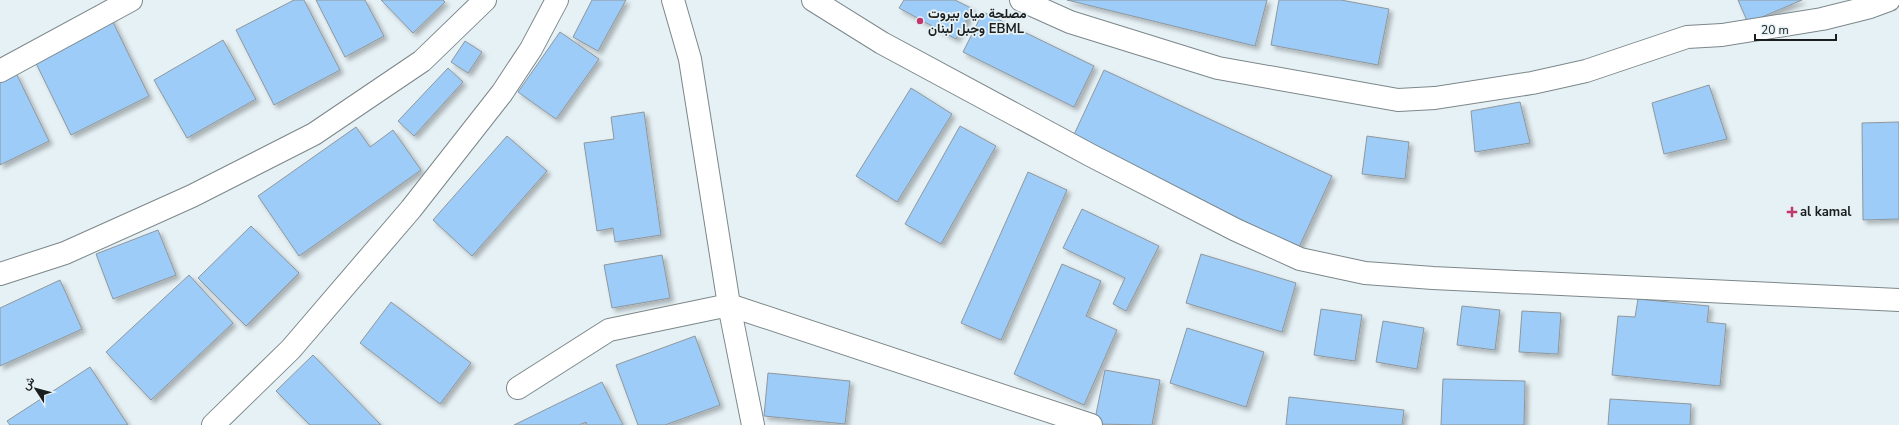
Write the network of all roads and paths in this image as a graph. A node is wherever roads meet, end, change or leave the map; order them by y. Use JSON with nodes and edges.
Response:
{"nodes":[{"id":1,"x":131,"y":0,"type":"edge"},
{"id":2,"x":484,"y":0,"type":"edge"},
{"id":3,"x":557,"y":0,"type":"edge"},
{"id":4,"x":673,"y":0,"type":"edge"},
{"id":5,"x":813,"y":0,"type":"edge"},
{"id":6,"x":1021,"y":0,"type":"edge"},
{"id":7,"x":1889,"y":0,"type":"edge"},
{"id":8,"x":0,"y":71,"type":"edge"},
{"id":9,"x":0,"y":274,"type":"edge"},
{"id":10,"x":1899,"y":300,"type":"edge"},
{"id":11,"x":729,"y":306,"type":"junction"},
{"id":12,"x":518,"y":388,"type":"dead end"},
{"id":13,"x":213,"y":425,"type":"edge"},
{"id":14,"x":753,"y":425,"type":"edge"},
{"id":15,"x":1091,"y":425,"type":"edge"}],
"edges":[{"from":1,"to":8,"type":"main road"},
{"from":2,"to":9,"type":"main road"},
{"from":3,"to":13,"type":"main road"},
{"from":4,"to":11,"type":"main road"},
{"from":5,"to":10,"type":"main road"},
{"from":6,"to":7,"type":"main road"},
{"from":11,"to":12,"type":"main road"},
{"from":11,"to":14,"type":"main road"},
{"from":11,"to":15,"type":"main road"}]}
